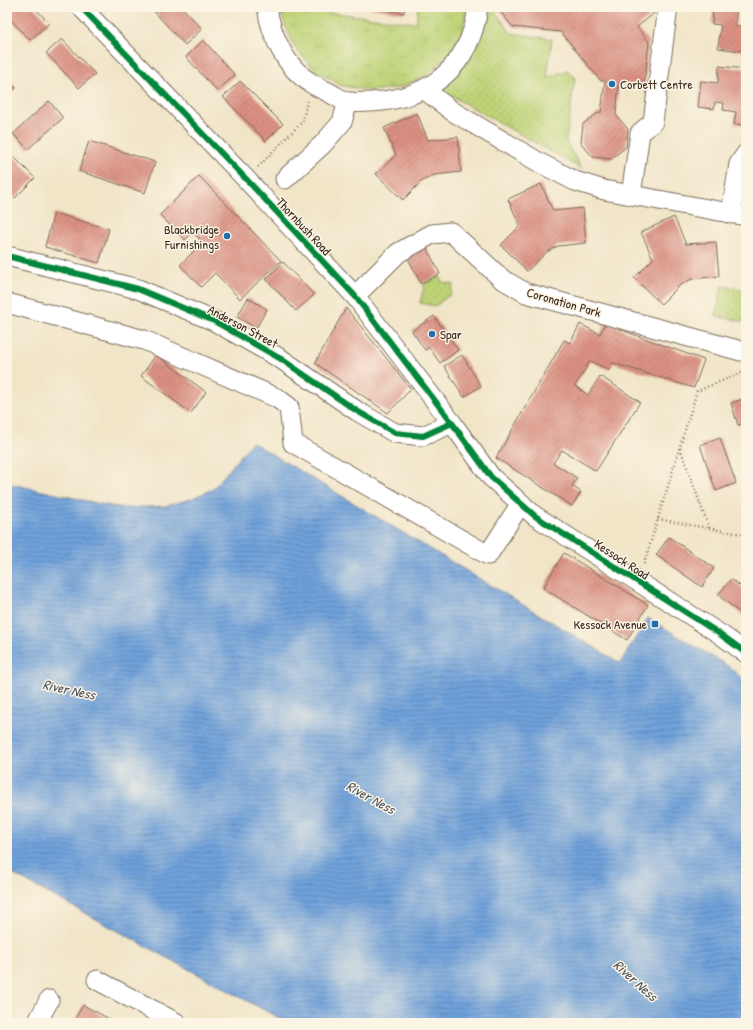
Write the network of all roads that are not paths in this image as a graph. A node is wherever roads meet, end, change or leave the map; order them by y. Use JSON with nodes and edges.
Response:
{"nodes":[{"id":1,"x":81,"y":7,"type":"edge"},
{"id":2,"x":267,"y":7,"type":"edge"},
{"id":3,"x":478,"y":7,"type":"edge"},
{"id":4,"x":668,"y":7,"type":"edge"},
{"id":5,"x":425,"y":90,"type":"junction"},
{"id":6,"x":348,"y":102,"type":"junction"},
{"id":7,"x":746,"y":154,"type":"edge"},
{"id":8,"x":284,"y":179,"type":"dead end"},
{"id":9,"x":630,"y":195,"type":"junction"},
{"id":10,"x":739,"y":215,"type":"edge"},
{"id":11,"x":7,"y":256,"type":"edge"},
{"id":12,"x":355,"y":296,"type":"junction"},
{"id":13,"x":7,"y":303,"type":"edge"},
{"id":14,"x":741,"y":351,"type":"dead end"},
{"id":15,"x":452,"y":423,"type":"junction"},
{"id":16,"x":491,"y":476,"type":"joint"},
{"id":17,"x":521,"y":503,"type":"junction"},
{"id":18,"x":746,"y":653,"type":"edge"},
{"id":19,"x":97,"y":980,"type":"dead end"},
{"id":20,"x":49,"y":1000,"type":"dead end"},
{"id":21,"x":37,"y":1023,"type":"edge"},
{"id":22,"x":177,"y":1023,"type":"edge"}],
"edges":[{"from":1,"to":12,"type":"street","name":"Thornbush Road"},
{"from":2,"to":6,"type":"street"},
{"from":3,"to":5,"type":"street"},
{"from":4,"to":9,"type":"street"},
{"from":5,"to":6,"type":"street"},
{"from":5,"to":9,"type":"street"},
{"from":6,"to":8,"type":"street"},
{"from":7,"to":10,"type":"street"},
{"from":9,"to":10,"type":"street"},
{"from":11,"to":15,"type":"street","name":"Anderson Street"},
{"from":12,"to":14,"type":"street","name":"Coronation Park"},
{"from":12,"to":15,"type":"street","name":"Thornbush Road"},
{"from":13,"to":17,"type":"street"},
{"from":15,"to":16,"type":"street","name":"Thornbush Road"},
{"from":16,"to":17,"type":"street","name":"Kessock Road"},
{"from":17,"to":18,"type":"street","name":"Kessock Road"},
{"from":19,"to":22,"type":"street"},
{"from":20,"to":21,"type":"street"}]}
